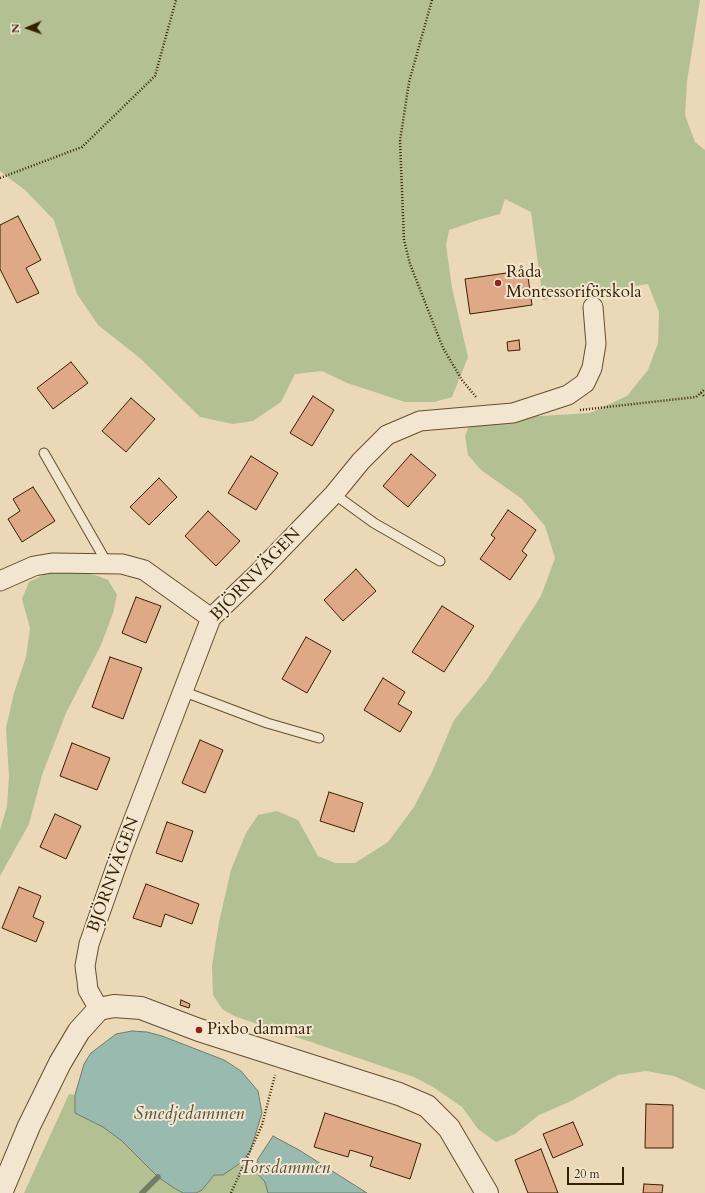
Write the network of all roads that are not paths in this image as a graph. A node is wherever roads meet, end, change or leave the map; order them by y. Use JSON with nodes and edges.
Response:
{"nodes":[{"id":1,"x":593,"y":307,"type":"dead end"},
{"id":2,"x":44,"y":453,"type":"dead end"},
{"id":3,"x":334,"y":494,"type":"junction"},
{"id":4,"x":440,"y":561,"type":"dead end"},
{"id":5,"x":107,"y":563,"type":"junction"},
{"id":6,"x":0,"y":581,"type":"edge"},
{"id":7,"x":211,"y":618,"type":"junction"},
{"id":8,"x":182,"y":691,"type":"junction"},
{"id":9,"x":319,"y":738,"type":"dead end"},
{"id":10,"x":100,"y":1009,"type":"junction"},
{"id":11,"x":1,"y":1193,"type":"edge"},
{"id":12,"x":488,"y":1193,"type":"edge"}],
"edges":[{"from":1,"to":3,"type":"street","name":"BJÖRNVÄGEN"},
{"from":2,"to":5,"type":"lane"},
{"from":3,"to":4,"type":"lane"},
{"from":3,"to":7,"type":"street","name":"BJÖRNVÄGEN"},
{"from":5,"to":6,"type":"street"},
{"from":5,"to":7,"type":"street"},
{"from":7,"to":8,"type":"street","name":"BJÖRNVÄGEN"},
{"from":8,"to":9,"type":"lane"},
{"from":8,"to":10,"type":"street","name":"BJÖRNVÄGEN"},
{"from":10,"to":11,"type":"street"},
{"from":10,"to":12,"type":"street"}]}
